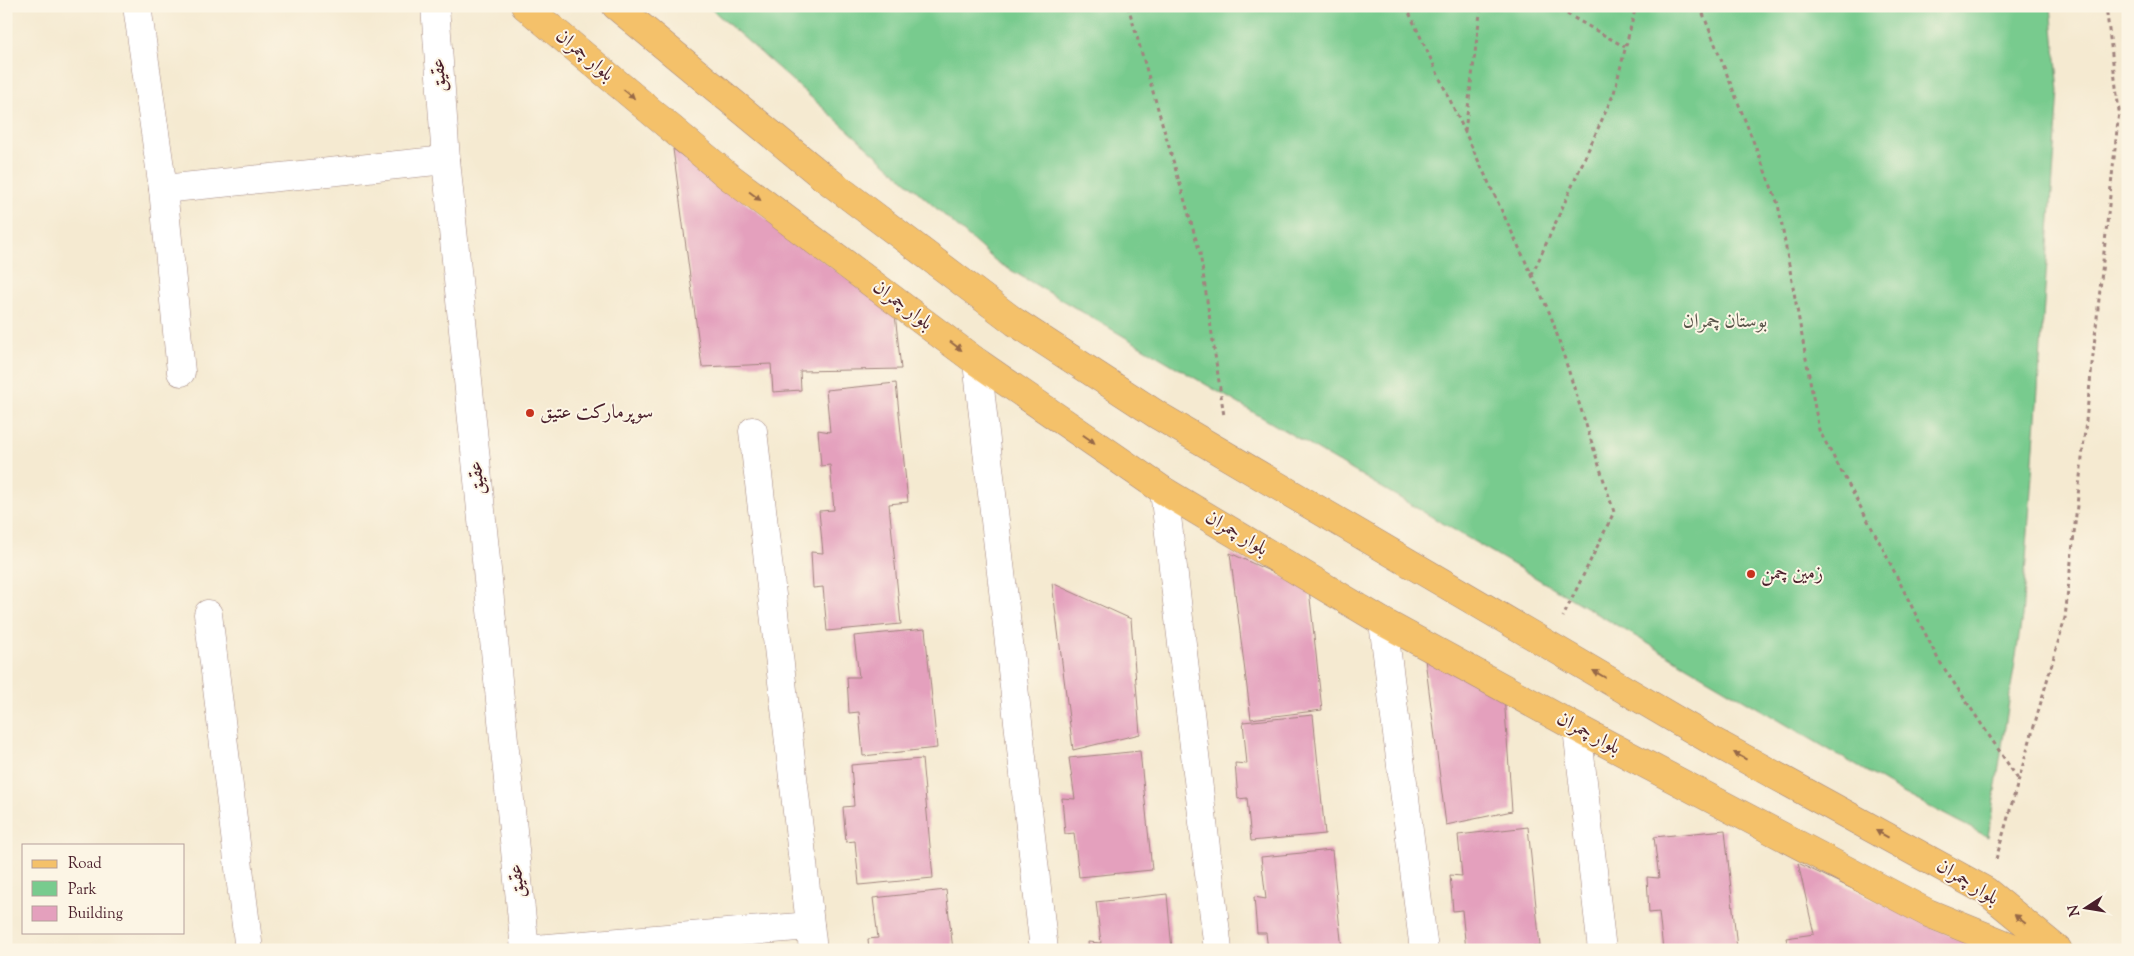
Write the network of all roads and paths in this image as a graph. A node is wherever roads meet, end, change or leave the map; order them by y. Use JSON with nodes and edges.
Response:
{"nodes":[{"id":1,"x":137,"y":6,"type":"edge"},
{"id":2,"x":435,"y":6,"type":"edge"},
{"id":3,"x":525,"y":6,"type":"edge"},
{"id":4,"x":616,"y":6,"type":"edge"},
{"id":5,"x":1128,"y":6,"type":"edge"},
{"id":6,"x":1406,"y":6,"type":"edge"},
{"id":7,"x":1481,"y":6,"type":"edge"},
{"id":8,"x":1553,"y":6,"type":"edge"},
{"id":9,"x":1636,"y":6,"type":"edge"},
{"id":10,"x":1700,"y":6,"type":"edge"},
{"id":11,"x":2106,"y":6,"type":"edge"},
{"id":12,"x":1626,"y":47,"type":"junction"},
{"id":13,"x":1465,"y":132,"type":"junction"},
{"id":14,"x":446,"y":160,"type":"junction"},
{"id":15,"x":163,"y":189,"type":"junction"},
{"id":16,"x":1532,"y":275,"type":"junction"},
{"id":17,"x":977,"y":362,"type":"junction"},
{"id":18,"x":181,"y":372,"type":"dead end"},
{"id":19,"x":753,"y":431,"type":"dead end"},
{"id":20,"x":1231,"y":458,"type":"junction"},
{"id":21,"x":1164,"y":491,"type":"junction"},
{"id":22,"x":208,"y":614,"type":"dead end"},
{"id":23,"x":1383,"y":622,"type":"junction"},
{"id":24,"x":1550,"y":645,"type":"junction"},
{"id":25,"x":1577,"y":728,"type":"junction"},
{"id":26,"x":2019,"y":779,"type":"junction"},
{"id":27,"x":1986,"y":891,"type":"junction"},
{"id":28,"x":812,"y":938,"type":"edge"},
{"id":29,"x":249,"y":950,"type":"edge"},
{"id":30,"x":525,"y":950,"type":"edge"},
{"id":31,"x":1044,"y":950,"type":"edge"},
{"id":32,"x":1218,"y":950,"type":"edge"},
{"id":33,"x":1424,"y":950,"type":"edge"},
{"id":34,"x":1602,"y":950,"type":"edge"},
{"id":35,"x":2019,"y":950,"type":"edge"},
{"id":36,"x":2058,"y":950,"type":"edge"}],
"edges":[{"from":1,"to":15,"type":"street"},
{"from":2,"to":14,"type":"street","name":"عقیق"},
{"from":3,"to":17,"type":"main road","name":"بلوار چمران","one_way":true},
{"from":4,"to":20,"type":"main road","name":"بلوار چمران"},
{"from":5,"to":20,"type":"path"},
{"from":6,"to":13,"type":"path"},
{"from":7,"to":13,"type":"path"},
{"from":8,"to":12,"type":"path"},
{"from":9,"to":12,"type":"path"},
{"from":10,"to":26,"type":"path"},
{"from":11,"to":26,"type":"path"},
{"from":12,"to":16,"type":"path"},
{"from":13,"to":16,"type":"path"},
{"from":14,"to":15,"type":"street"},
{"from":14,"to":30,"type":"street","name":"عقیق"},
{"from":15,"to":18,"type":"street"},
{"from":16,"to":24,"type":"path"},
{"from":17,"to":21,"type":"main road","name":"بلوار چمران","one_way":true},
{"from":17,"to":31,"type":"street"},
{"from":19,"to":28,"type":"street"},
{"from":20,"to":24,"type":"main road","name":"بلوار چمران"},
{"from":21,"to":23,"type":"main road","name":"بلوار چمران"},
{"from":21,"to":32,"type":"street"},
{"from":22,"to":29,"type":"street"},
{"from":23,"to":25,"type":"main road","name":"بلوار چمران"},
{"from":23,"to":33,"type":"street"},
{"from":27,"to":24,"type":"main road","name":"بلوار چمران","one_way":true},
{"from":25,"to":34,"type":"street"},
{"from":25,"to":35,"type":"main road","name":"بلوار چمران"},
{"from":26,"to":27,"type":"path"},
{"from":36,"to":27,"type":"main road","name":"بلوار چمران","one_way":true},
{"from":28,"to":30,"type":"street"}]}
